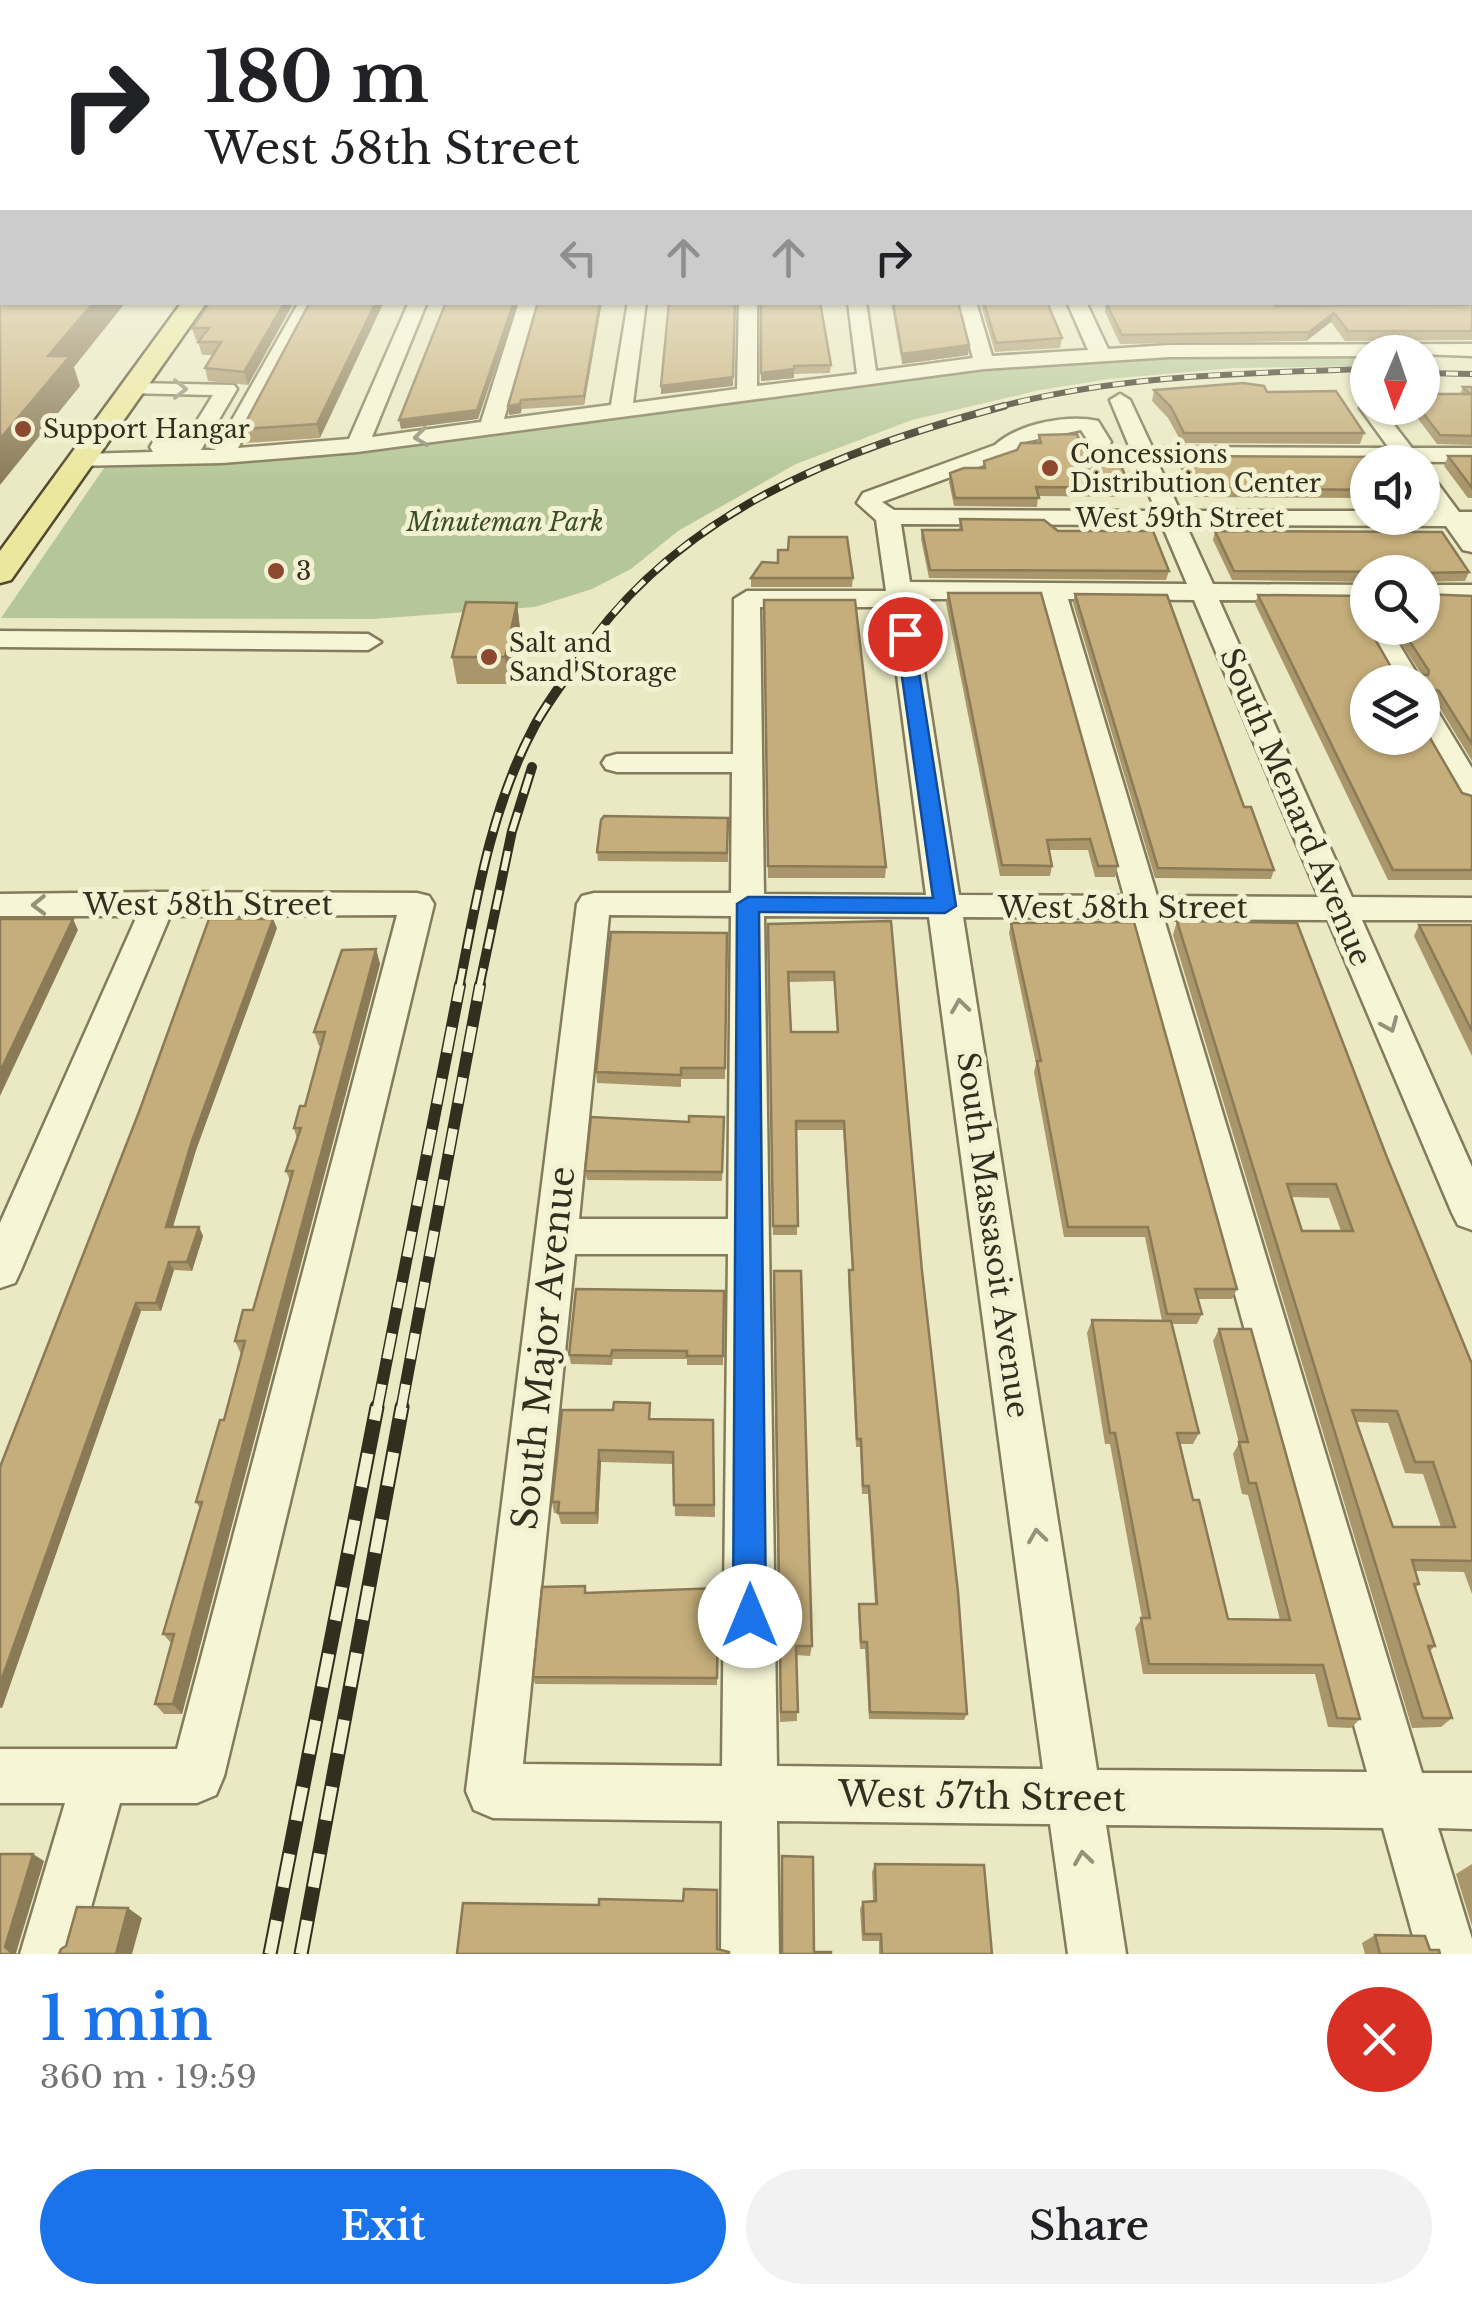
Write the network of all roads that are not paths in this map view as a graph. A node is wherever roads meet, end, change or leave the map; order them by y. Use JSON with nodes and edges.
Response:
{"nodes":[{"id":1,"x":193,"y":305,"type":"edge"},
{"id":2,"x":307,"y":305,"type":"edge"},
{"id":3,"x":417,"y":305,"type":"edge"},
{"id":4,"x":527,"y":305,"type":"edge"},
{"id":5,"x":637,"y":305,"type":"edge"},
{"id":6,"x":748,"y":305,"type":"edge"},
{"id":7,"x":857,"y":305,"type":"edge"},
{"id":8,"x":968,"y":305,"type":"edge"},
{"id":9,"x":1077,"y":305,"type":"edge"},
{"id":10,"x":1298,"y":305,"type":"edge"},
{"id":11,"x":1331,"y":350,"type":"junction"},
{"id":12,"x":1472,"y":350,"type":"edge"},
{"id":13,"x":1100,"y":354,"type":"junction"},
{"id":14,"x":984,"y":363,"type":"junction"},
{"id":15,"x":867,"y":376,"type":"junction"},
{"id":16,"x":133,"y":389,"type":"junction"},
{"id":17,"x":747,"y":394,"type":"junction"},
{"id":18,"x":1120,"y":400,"type":"dead end"},
{"id":19,"x":621,"y":411,"type":"junction"},
{"id":20,"x":1254,"y":426,"type":"edge"},
{"id":21,"x":490,"y":429,"type":"junction"},
{"id":22,"x":1100,"y":442,"type":"dead end"},
{"id":23,"x":357,"y":445,"type":"junction"},
{"id":24,"x":86,"y":454,"type":"junction"},
{"id":25,"x":1145,"y":454,"type":"junction"},
{"id":26,"x":1274,"y":455,"type":"junction"},
{"id":27,"x":1472,"y":455,"type":"edge"},
{"id":28,"x":222,"y":456,"type":"junction"},
{"id":29,"x":1350,"y":457,"type":"edge"},
{"id":30,"x":1440,"y":457,"type":"edge"},
{"id":31,"x":1440,"y":496,"type":"edge"},
{"id":32,"x":888,"y":517,"type":"junction"},
{"id":33,"x":1170,"y":518,"type":"junction"},
{"id":34,"x":1462,"y":519,"type":"edge"},
{"id":35,"x":1472,"y":545,"type":"edge"},
{"id":36,"x":0,"y":573,"type":"edge"},
{"id":37,"x":1054,"y":592,"type":"junction"},
{"id":38,"x":1203,"y":592,"type":"junction"},
{"id":39,"x":1440,"y":593,"type":"edge"},
{"id":40,"x":1472,"y":593,"type":"edge"},
{"id":41,"x":899,"y":594,"type":"junction"},
{"id":42,"x":1350,"y":598,"type":"edge"},
{"id":43,"x":0,"y":640,"type":"edge"},
{"id":44,"x":368,"y":642,"type":"dead end"},
{"id":45,"x":1440,"y":739,"type":"edge"},
{"id":46,"x":747,"y":763,"type":"junction"},
{"id":47,"x":617,"y":764,"type":"dead end"},
{"id":48,"x":1472,"y":794,"type":"edge"},
{"id":49,"x":159,"y":904,"type":"junction"},
{"id":50,"x":594,"y":904,"type":"joint"},
{"id":51,"x":748,"y":904,"type":"junction"},
{"id":52,"x":0,"y":905,"type":"edge"},
{"id":53,"x":945,"y":906,"type":"junction"},
{"id":54,"x":1144,"y":907,"type":"junction"},
{"id":55,"x":1340,"y":908,"type":"junction"},
{"id":56,"x":1472,"y":909,"type":"edge"},
{"id":57,"x":1472,"y":1214,"type":"edge"},
{"id":58,"x":556,"y":1236,"type":"junction"},
{"id":59,"x":750,"y":1236,"type":"junction"},
{"id":60,"x":0,"y":1270,"type":"edge"},
{"id":61,"x":0,"y":1776,"type":"edge"},
{"id":62,"x":100,"y":1776,"type":"junction"},
{"id":63,"x":493,"y":1791,"type":"joint"},
{"id":64,"x":750,"y":1794,"type":"junction"},
{"id":65,"x":1074,"y":1797,"type":"junction"},
{"id":66,"x":1402,"y":1800,"type":"junction"},
{"id":67,"x":1472,"y":1801,"type":"edge"},
{"id":68,"x":49,"y":1954,"type":"edge"},
{"id":69,"x":750,"y":1954,"type":"edge"},
{"id":70,"x":1097,"y":1954,"type":"edge"},
{"id":71,"x":1447,"y":1954,"type":"edge"}],
"edges":[{"from":1,"to":16,"type":"main road"},
{"from":2,"to":28,"type":"street"},
{"from":3,"to":23,"type":"street"},
{"from":4,"to":21,"type":"street"},
{"from":5,"to":19,"type":"street"},
{"from":6,"to":17,"type":"street"},
{"from":7,"to":15,"type":"street"},
{"from":8,"to":14,"type":"street"},
{"from":9,"to":13,"type":"street"},
{"from":10,"to":11,"type":"street"},
{"from":11,"to":12,"type":"street"},
{"from":11,"to":13,"type":"street"},
{"from":13,"to":14,"type":"street"},
{"from":14,"to":15,"type":"street"},
{"from":15,"to":17,"type":"street"},
{"from":16,"to":24,"type":"main road"},
{"from":16,"to":24,"type":"street","one_way":true},
{"from":17,"to":19,"type":"street"},
{"from":18,"to":25,"type":"street","name":"South Menard Avenue"},
{"from":19,"to":21,"type":"street"},
{"from":20,"to":26,"type":"street"},
{"from":21,"to":23,"type":"street","one_way":true},
{"from":22,"to":32,"type":"street","name":"South Massasoit Avenue"},
{"from":23,"to":28,"type":"street"},
{"from":24,"to":28,"type":"street"},
{"from":24,"to":36,"type":"main road"},
{"from":25,"to":26,"type":"street"},
{"from":25,"to":33,"type":"street","name":"South Menard Avenue"},
{"from":26,"to":29,"type":"street"},
{"from":27,"to":30,"type":"street"},
{"from":31,"to":34,"type":"street"},
{"from":32,"to":33,"type":"street","name":"West 59th Street"},
{"from":32,"to":41,"type":"street","name":"South Massasoit Avenue"},
{"from":33,"to":34,"type":"street","name":"West 59th Street"},
{"from":33,"to":38,"type":"street","name":"South Menard Avenue"},
{"from":34,"to":35,"type":"street"},
{"from":37,"to":38,"type":"street"},
{"from":37,"to":41,"type":"street"},
{"from":37,"to":54,"type":"street"},
{"from":38,"to":42,"type":"street"},
{"from":38,"to":55,"type":"street","name":"South Menard Avenue"},
{"from":39,"to":40,"type":"street"},
{"from":41,"to":46,"type":"street"},
{"from":41,"to":53,"type":"street","name":"South Massasoit Avenue"},
{"from":43,"to":44,"type":"street"},
{"from":45,"to":48,"type":"street"},
{"from":46,"to":47,"type":"street"},
{"from":46,"to":51,"type":"street"},
{"from":49,"to":52,"type":"street","name":"West 58th Street","one_way":true},
{"from":49,"to":60,"type":"street"},
{"from":49,"to":62,"type":"street","name":"West 58th Street"},
{"from":50,"to":51,"type":"street","name":"West 58th Street"},
{"from":50,"to":58,"type":"street","name":"South Major Avenue"},
{"from":51,"to":53,"type":"street","name":"West 58th Street"},
{"from":51,"to":59,"type":"street"},
{"from":53,"to":54,"type":"street","name":"West 58th Street"},
{"from":65,"to":53,"type":"street","name":"South Massasoit Avenue","one_way":true},
{"from":54,"to":55,"type":"street","name":"West 58th Street"},
{"from":54,"to":66,"type":"street"},
{"from":55,"to":56,"type":"street","name":"West 58th Street"},
{"from":55,"to":57,"type":"street","name":"South Menard Avenue","one_way":true},
{"from":58,"to":59,"type":"street"},
{"from":58,"to":63,"type":"street","name":"South Major Avenue"},
{"from":59,"to":64,"type":"street"},
{"from":61,"to":62,"type":"street"},
{"from":62,"to":68,"type":"street"},
{"from":63,"to":64,"type":"street","name":"West 57th Street"},
{"from":64,"to":65,"type":"street","name":"West 57th Street"},
{"from":64,"to":69,"type":"street"},
{"from":65,"to":66,"type":"street","name":"West 57th Street"},
{"from":70,"to":65,"type":"street","name":"South Massasoit Avenue","one_way":true},
{"from":66,"to":67,"type":"street","name":"West 57th Street"},
{"from":66,"to":71,"type":"street"}]}
